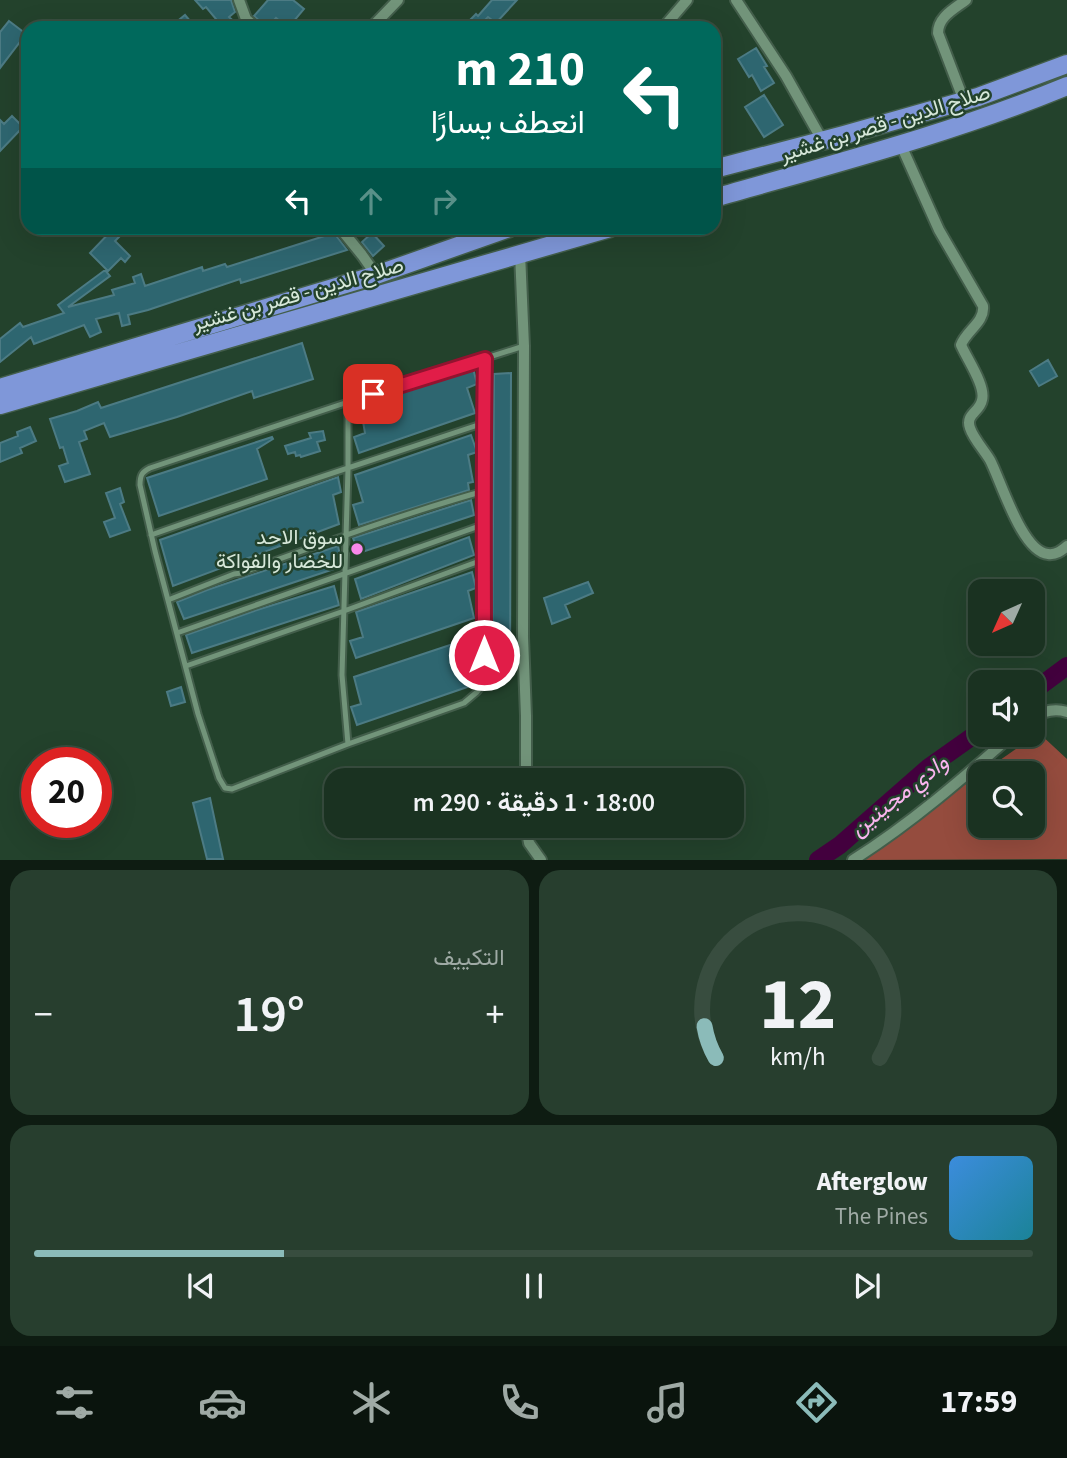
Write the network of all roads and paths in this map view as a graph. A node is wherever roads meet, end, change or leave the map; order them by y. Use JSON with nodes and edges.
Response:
{"nodes":[{"id":1,"x":239,"y":0,"type":"edge"},
{"id":2,"x":398,"y":0,"type":"edge"},
{"id":3,"x":687,"y":0,"type":"edge"},
{"id":4,"x":736,"y":0,"type":"edge"},
{"id":5,"x":965,"y":0,"type":"edge"},
{"id":6,"x":248,"y":21,"type":"edge"},
{"id":7,"x":378,"y":21,"type":"edge"},
{"id":8,"x":669,"y":21,"type":"edge"},
{"id":9,"x":1067,"y":64,"type":"edge"},
{"id":10,"x":1067,"y":86,"type":"edge"},
{"id":11,"x":964,"y":101,"type":"junction"},
{"id":12,"x":822,"y":139,"type":"junction"},
{"id":13,"x":901,"y":145,"type":"junction"},
{"id":14,"x":721,"y":167,"type":"edge"},
{"id":15,"x":721,"y":196,"type":"edge"},
{"id":16,"x":346,"y":235,"type":"edge"},
{"id":17,"x":489,"y":235,"type":"edge"},
{"id":18,"x":581,"y":235,"type":"edge"},
{"id":19,"x":520,"y":253,"type":"junction"},
{"id":20,"x":376,"y":275,"type":"junction"},
{"id":21,"x":524,"y":346,"type":"junction"},
{"id":22,"x":485,"y":359,"type":"junction"},
{"id":23,"x":0,"y":388,"type":"edge"},
{"id":24,"x":348,"y":402,"type":"junction"},
{"id":25,"x":0,"y":405,"type":"edge"},
{"id":26,"x":484,"y":423,"type":"junction"},
{"id":27,"x":348,"y":469,"type":"junction"},
{"id":28,"x":484,"y":491,"type":"junction"},
{"id":29,"x":485,"y":524,"type":"junction"},
{"id":30,"x":347,"y":535,"type":"junction"},
{"id":31,"x":151,"y":536,"type":"junction"},
{"id":32,"x":1067,"y":546,"type":"edge"},
{"id":33,"x":485,"y":559,"type":"junction"},
{"id":34,"x":346,"y":573,"type":"junction"},
{"id":35,"x":168,"y":600,"type":"junction"},
{"id":36,"x":344,"y":611,"type":"junction"},
{"id":37,"x":177,"y":633,"type":"junction"},
{"id":38,"x":186,"y":666,"type":"junction"},
{"id":39,"x":1045,"y":712,"type":"edge"},
{"id":40,"x":1067,"y":712,"type":"edge"},
{"id":41,"x":348,"y":744,"type":"junction"},
{"id":42,"x":998,"y":747,"type":"edge"},
{"id":43,"x":526,"y":768,"type":"edge"},
{"id":44,"x":528,"y":838,"type":"edge"},
{"id":45,"x":541,"y":859,"type":"edge"},
{"id":46,"x":853,"y":859,"type":"edge"}],
"edges":[{"from":1,"to":6,"type":"street"},
{"from":2,"to":7,"type":"street"},
{"from":3,"to":8,"type":"street"},
{"from":4,"to":12,"type":"street"},
{"from":5,"to":11,"type":"street"},
{"from":9,"to":11,"type":"highway"},
{"from":10,"to":13,"type":"highway","name":"صلاح الدين - قصر بن غشير"},
{"from":11,"to":12,"type":"highway"},
{"from":12,"to":14,"type":"highway"},
{"from":13,"to":15,"type":"highway","name":"صلاح الدين - قصر بن غشير"},
{"from":13,"to":32,"type":"street"},
{"from":16,"to":20,"type":"street"},
{"from":17,"to":20,"type":"highway"},
{"from":18,"to":19,"type":"highway","name":"صلاح الدين - قصر بن غشير"},
{"from":19,"to":21,"type":"street"},
{"from":19,"to":25,"type":"highway","name":"صلاح الدين - قصر بن غشير"},
{"from":20,"to":23,"type":"highway"},
{"from":21,"to":22,"type":"lane"},
{"from":21,"to":43,"type":"street"},
{"from":22,"to":24,"type":"lane"},
{"from":22,"to":26,"type":"lane"},
{"from":24,"to":27,"type":"lane"},
{"from":24,"to":31,"type":"lane"},
{"from":26,"to":27,"type":"lane"},
{"from":26,"to":28,"type":"lane"},
{"from":27,"to":30,"type":"lane"},
{"from":27,"to":31,"type":"lane"},
{"from":28,"to":29,"type":"lane"},
{"from":28,"to":30,"type":"lane"},
{"from":29,"to":33,"type":"lane"},
{"from":29,"to":34,"type":"lane"},
{"from":30,"to":34,"type":"lane"},
{"from":30,"to":35,"type":"lane"},
{"from":31,"to":35,"type":"lane"},
{"from":33,"to":36,"type":"lane"},
{"from":33,"to":41,"type":"lane"},
{"from":34,"to":36,"type":"lane"},
{"from":34,"to":37,"type":"lane"},
{"from":35,"to":37,"type":"lane"},
{"from":36,"to":38,"type":"lane"},
{"from":36,"to":41,"type":"lane"},
{"from":37,"to":38,"type":"lane"},
{"from":38,"to":41,"type":"lane"},
{"from":39,"to":40,"type":"street"},
{"from":42,"to":46,"type":"street"},
{"from":44,"to":45,"type":"street"}]}
